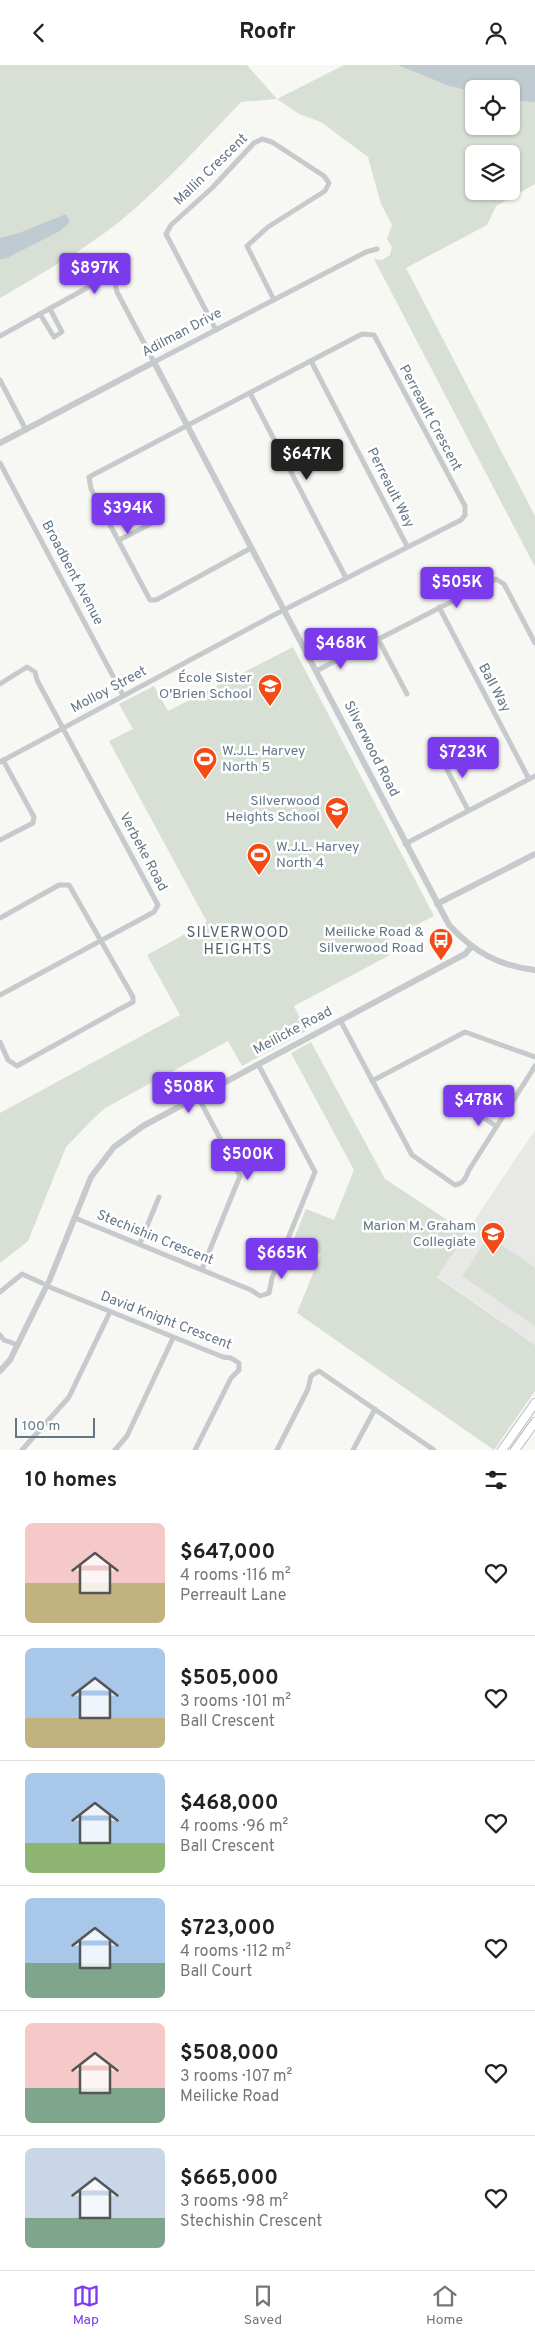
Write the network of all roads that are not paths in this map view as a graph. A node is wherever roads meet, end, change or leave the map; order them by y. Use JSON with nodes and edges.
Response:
{"nodes":[{"id":1,"x":377,"y":249,"type":"dead end"},
{"id":2,"x":274,"y":299,"type":"junction"},
{"id":3,"x":50,"y":309,"type":"junction"},
{"id":4,"x":40,"y":314,"type":"junction"},
{"id":5,"x":216,"y":330,"type":"junction"},
{"id":6,"x":0,"y":336,"type":"edge"},
{"id":7,"x":311,"y":361,"type":"junction"},
{"id":8,"x":154,"y":362,"type":"junction"},
{"id":9,"x":0,"y":380,"type":"edge"},
{"id":10,"x":250,"y":393,"type":"junction"},
{"id":11,"x":187,"y":426,"type":"junction"},
{"id":12,"x":26,"y":430,"type":"junction"},
{"id":13,"x":0,"y":443,"type":"edge"},
{"id":14,"x":0,"y":463,"type":"edge"},
{"id":15,"x":154,"y":522,"type":"dead end"},
{"id":16,"x":119,"y":540,"type":"junction"},
{"id":17,"x":407,"y":546,"type":"junction"},
{"id":18,"x":251,"y":548,"type":"junction"},
{"id":19,"x":346,"y":578,"type":"junction"},
{"id":20,"x":439,"y":607,"type":"junction"},
{"id":21,"x":283,"y":610,"type":"junction"},
{"id":22,"x":378,"y":639,"type":"junction"},
{"id":23,"x":535,"y":643,"type":"edge"},
{"id":24,"x":316,"y":671,"type":"junction"},
{"id":25,"x":0,"y":684,"type":"edge"},
{"id":26,"x":407,"y":694,"type":"dead end"},
{"id":27,"x":123,"y":695,"type":"junction"},
{"id":28,"x":63,"y":727,"type":"junction"},
{"id":29,"x":441,"y":758,"type":"dead end"},
{"id":30,"x":2,"y":761,"type":"edge"},
{"id":31,"x":535,"y":776,"type":"edge"},
{"id":32,"x":529,"y":779,"type":"junction"},
{"id":33,"x":468,"y":811,"type":"junction"},
{"id":34,"x":0,"y":840,"type":"edge"},
{"id":35,"x":405,"y":844,"type":"junction"},
{"id":36,"x":535,"y":854,"type":"edge"},
{"id":37,"x":437,"y":904,"type":"junction"},
{"id":38,"x":0,"y":918,"type":"edge"},
{"id":39,"x":101,"y":941,"type":"junction"},
{"id":40,"x":471,"y":947,"type":"junction"},
{"id":41,"x":535,"y":970,"type":"edge"},
{"id":42,"x":0,"y":995,"type":"edge"},
{"id":43,"x":340,"y":1020,"type":"junction"},
{"id":44,"x":0,"y":1042,"type":"edge"},
{"id":45,"x":535,"y":1057,"type":"edge"},
{"id":46,"x":258,"y":1064,"type":"junction"},
{"id":47,"x":535,"y":1066,"type":"edge"},
{"id":48,"x":372,"y":1081,"type":"junction"},
{"id":49,"x":198,"y":1097,"type":"junction"},
{"id":50,"x":473,"y":1111,"type":"dead end"},
{"id":51,"x":496,"y":1126,"type":"junction"},
{"id":52,"x":159,"y":1197,"type":"dead end"},
{"id":53,"x":75,"y":1218,"type":"junction"},
{"id":54,"x":140,"y":1243,"type":"junction"},
{"id":55,"x":202,"y":1269,"type":"junction"},
{"id":56,"x":44,"y":1284,"type":"junction"},
{"id":57,"x":0,"y":1292,"type":"edge"},
{"id":58,"x":110,"y":1312,"type":"junction"},
{"id":59,"x":0,"y":1335,"type":"edge"},
{"id":60,"x":173,"y":1338,"type":"junction"},
{"id":61,"x":18,"y":1345,"type":"junction"},
{"id":62,"x":0,"y":1371,"type":"edge"},
{"id":63,"x":535,"y":1403,"type":"edge"},
{"id":64,"x":375,"y":1409,"type":"junction"},
{"id":65,"x":535,"y":1422,"type":"edge"},
{"id":66,"x":507,"y":1443,"type":"junction"},
{"id":67,"x":22,"y":1450,"type":"edge"},
{"id":68,"x":115,"y":1450,"type":"edge"},
{"id":69,"x":195,"y":1450,"type":"edge"},
{"id":70,"x":277,"y":1450,"type":"edge"},
{"id":71,"x":353,"y":1450,"type":"edge"},
{"id":72,"x":434,"y":1450,"type":"edge"},
{"id":73,"x":502,"y":1450,"type":"edge"},
{"id":74,"x":516,"y":1450,"type":"edge"}],
"edges":[{"from":1,"to":2,"type":"street","name":"Adilman Drive"},
{"from":2,"to":5,"type":"street","name":"Adilman Drive"},
{"from":2,"to":5,"type":"street","name":"Mallin Crescent"},
{"from":3,"to":4,"type":"street"},
{"from":3,"to":4,"type":"street"},
{"from":3,"to":8,"type":"street"},
{"from":4,"to":6,"type":"street"},
{"from":5,"to":8,"type":"street","name":"Adilman Drive"},
{"from":7,"to":10,"type":"street","name":"Perreault Crescent"},
{"from":7,"to":17,"type":"street","name":"Perreault Way"},
{"from":7,"to":17,"type":"street","name":"Perreault Crescent"},
{"from":8,"to":11,"type":"street","name":"Silverwood Road"},
{"from":8,"to":12,"type":"street","name":"Adilman Drive"},
{"from":9,"to":12,"type":"street"},
{"from":10,"to":11,"type":"street","name":"Perreault Crescent"},
{"from":10,"to":19,"type":"street"},
{"from":11,"to":16,"type":"street","name":"Perreault Crescent"},
{"from":11,"to":18,"type":"street","name":"Silverwood Road"},
{"from":12,"to":13,"type":"street","name":"Adilman Drive"},
{"from":14,"to":27,"type":"street","name":"Broadbent Avenue"},
{"from":15,"to":16,"type":"street"},
{"from":16,"to":18,"type":"street"},
{"from":17,"to":19,"type":"street","name":"Perreault Crescent"},
{"from":18,"to":21,"type":"street","name":"Silverwood Road"},
{"from":19,"to":21,"type":"street","name":"Perreault Crescent"},
{"from":20,"to":22,"type":"street"},
{"from":20,"to":23,"type":"street"},
{"from":20,"to":32,"type":"street","name":"Ball Way"},
{"from":21,"to":24,"type":"street","name":"Silverwood Road"},
{"from":21,"to":27,"type":"street","name":"Molloy Street"},
{"from":22,"to":24,"type":"street"},
{"from":22,"to":26,"type":"street"},
{"from":24,"to":35,"type":"street","name":"Silverwood Road"},
{"from":25,"to":28,"type":"street"},
{"from":27,"to":28,"type":"street","name":"Molloy Street"},
{"from":28,"to":30,"type":"street","name":"Molloy Street"},
{"from":28,"to":39,"type":"street","name":"Verbeke Road"},
{"from":29,"to":33,"type":"street"},
{"from":30,"to":34,"type":"street"},
{"from":31,"to":32,"type":"street"},
{"from":32,"to":33,"type":"street"},
{"from":33,"to":35,"type":"street"},
{"from":35,"to":37,"type":"street","name":"Silverwood Road"},
{"from":36,"to":37,"type":"street"},
{"from":37,"to":40,"type":"street","name":"Silverwood Road"},
{"from":38,"to":39,"type":"street"},
{"from":39,"to":42,"type":"street","name":"Verbeke Road"},
{"from":39,"to":44,"type":"street"},
{"from":40,"to":41,"type":"street","name":"Silverwood Road"},
{"from":40,"to":43,"type":"street","name":"Meilicke Road"},
{"from":43,"to":46,"type":"street","name":"Meilicke Road"},
{"from":43,"to":48,"type":"street"},
{"from":45,"to":48,"type":"street"},
{"from":46,"to":49,"type":"street","name":"Meilicke Road"},
{"from":46,"to":55,"type":"street","name":"Stechishin Crescent"},
{"from":47,"to":51,"type":"street"},
{"from":48,"to":51,"type":"street"},
{"from":49,"to":53,"type":"street","name":"Meilicke Road"},
{"from":49,"to":55,"type":"street"},
{"from":50,"to":51,"type":"street"},
{"from":52,"to":54,"type":"street"},
{"from":53,"to":54,"type":"street","name":"Stechishin Crescent"},
{"from":53,"to":56,"type":"street","name":"Meilicke Road"},
{"from":54,"to":55,"type":"street","name":"Stechishin Crescent"},
{"from":56,"to":57,"type":"street","name":"David Knight Crescent"},
{"from":56,"to":58,"type":"street","name":"David Knight Crescent"},
{"from":56,"to":61,"type":"street","name":"Meilicke Road"},
{"from":58,"to":60,"type":"street","name":"David Knight Crescent"},
{"from":58,"to":67,"type":"street"},
{"from":59,"to":61,"type":"street"},
{"from":60,"to":68,"type":"street"},
{"from":60,"to":69,"type":"street","name":"David Knight Crescent"},
{"from":61,"to":62,"type":"street","name":"Meilicke Road"},
{"from":63,"to":66,"type":"main road"},
{"from":64,"to":70,"type":"street"},
{"from":64,"to":71,"type":"street"},
{"from":64,"to":72,"type":"street"},
{"from":65,"to":74,"type":"main road"},
{"from":66,"to":73,"type":"main road"},
{"from":66,"to":74,"type":"street"}]}
